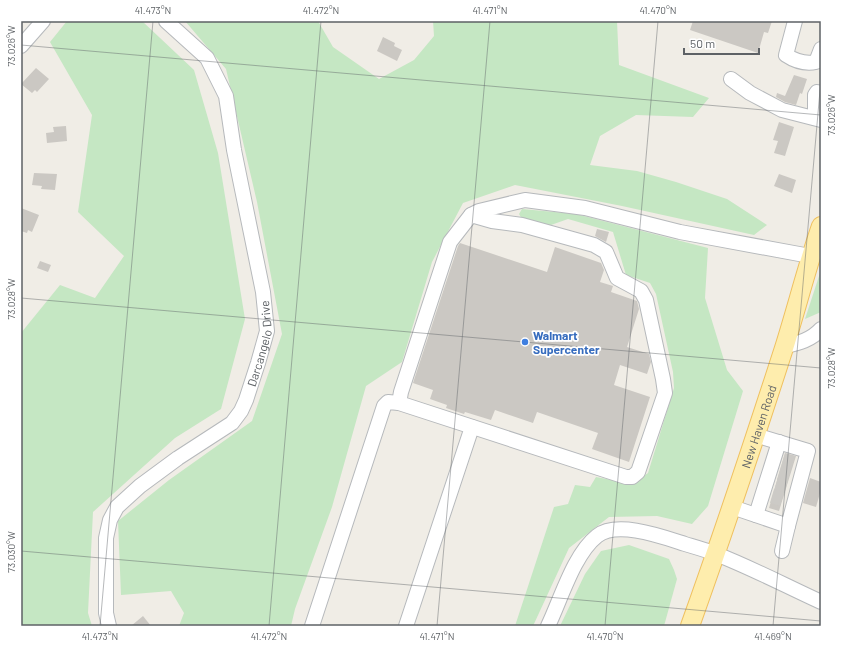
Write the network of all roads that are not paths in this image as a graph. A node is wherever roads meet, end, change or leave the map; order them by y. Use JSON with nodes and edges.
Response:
{"nodes":[{"id":1,"x":43,"y":21,"type":"edge"},
{"id":2,"x":166,"y":21,"type":"edge"},
{"id":3,"x":795,"y":21,"type":"edge"},
{"id":4,"x":21,"y":46,"type":"edge"},
{"id":5,"x":821,"y":49,"type":"edge"},
{"id":6,"x":731,"y":79,"type":"dead end"},
{"id":7,"x":821,"y":93,"type":"edge"},
{"id":8,"x":818,"y":119,"type":"edge"},
{"id":9,"x":471,"y":215,"type":"junction"},
{"id":10,"x":821,"y":226,"type":"edge"},
{"id":11,"x":810,"y":256,"type":"junction"},
{"id":12,"x":821,"y":329,"type":"edge"},
{"id":13,"x":785,"y":346,"type":"junction"},
{"id":14,"x":399,"y":403,"type":"junction"},
{"id":15,"x":472,"y":427,"type":"junction"},
{"id":16,"x":755,"y":435,"type":"junction"},
{"id":17,"x":779,"y":442,"type":"junction"},
{"id":18,"x":783,"y":480,"type":"junction"},
{"id":19,"x":732,"y":507,"type":"junction"},
{"id":20,"x":756,"y":515,"type":"junction"},
{"id":21,"x":788,"y":526,"type":"junction"},
{"id":22,"x":782,"y":551,"type":"dead end"},
{"id":23,"x":716,"y":554,"type":"junction"},
{"id":24,"x":821,"y":602,"type":"edge"},
{"id":25,"x":109,"y":626,"type":"edge"},
{"id":26,"x":312,"y":626,"type":"edge"},
{"id":27,"x":406,"y":626,"type":"edge"},
{"id":28,"x":548,"y":626,"type":"edge"},
{"id":29,"x":690,"y":626,"type":"edge"}],
"edges":[{"from":1,"to":4,"type":"street"},
{"from":2,"to":25,"type":"street","name":"Darcangelo Drive"},
{"from":3,"to":5,"type":"street"},
{"from":6,"to":8,"type":"street"},
{"from":7,"to":8,"type":"street"},
{"from":9,"to":11,"type":"street"},
{"from":9,"to":14,"type":"street"},
{"from":9,"to":15,"type":"street"},
{"from":10,"to":11,"type":"main road","name":"New Haven Road"},
{"from":11,"to":13,"type":"main road","name":"New Haven Road"},
{"from":12,"to":13,"type":"street"},
{"from":13,"to":16,"type":"main road","name":"New Haven Road"},
{"from":14,"to":15,"type":"street"},
{"from":14,"to":26,"type":"street"},
{"from":15,"to":27,"type":"street"},
{"from":16,"to":17,"type":"street"},
{"from":16,"to":19,"type":"main road","name":"New Haven Road"},
{"from":17,"to":18,"type":"street"},
{"from":17,"to":18,"type":"street"},
{"from":18,"to":20,"type":"street"},
{"from":18,"to":21,"type":"street"},
{"from":19,"to":20,"type":"street"},
{"from":19,"to":23,"type":"main road","name":"New Haven Road"},
{"from":20,"to":21,"type":"street"},
{"from":21,"to":22,"type":"street"},
{"from":23,"to":24,"type":"street"},
{"from":23,"to":28,"type":"street"},
{"from":23,"to":29,"type":"main road","name":"New Haven Road"}]}
